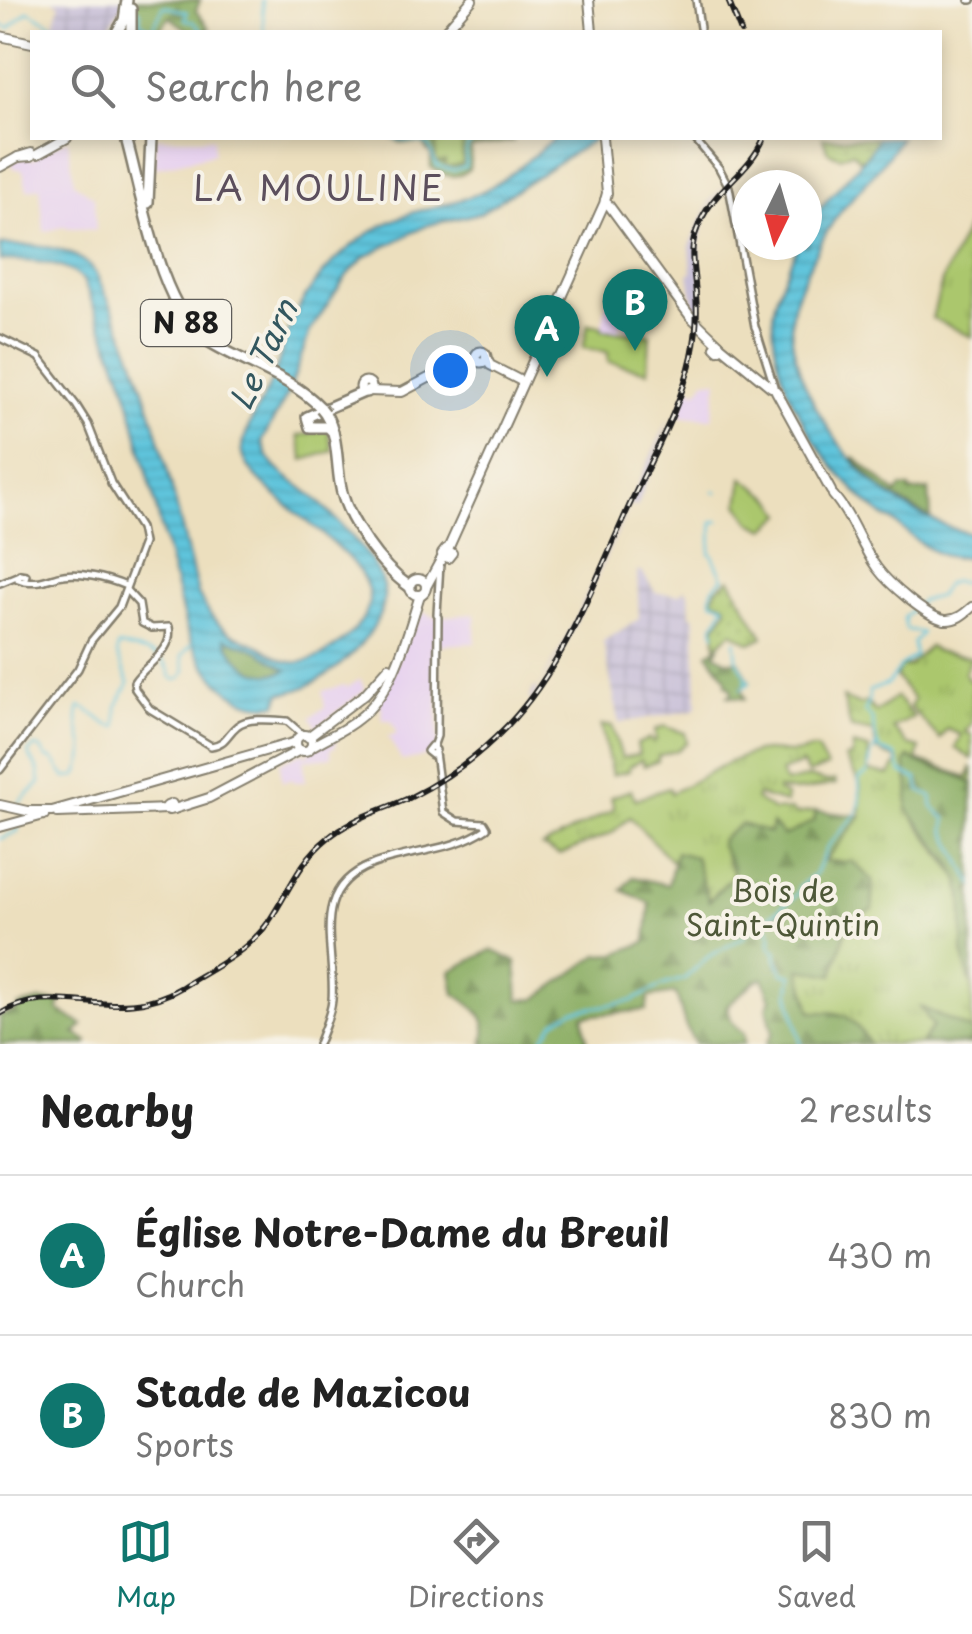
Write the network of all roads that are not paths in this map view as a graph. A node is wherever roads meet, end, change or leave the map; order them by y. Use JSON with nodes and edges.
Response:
{"nodes":[{"id":1,"x":472,"y":0,"type":"edge"},
{"id":2,"x":590,"y":0,"type":"edge"},
{"id":3,"x":696,"y":0,"type":"edge"},
{"id":4,"x":130,"y":2,"type":"edge"},
{"id":5,"x":700,"y":28,"type":"dead end"},
{"id":6,"x":125,"y":30,"type":"edge"},
{"id":7,"x":446,"y":30,"type":"edge"},
{"id":8,"x":593,"y":30,"type":"edge"},
{"id":9,"x":0,"y":36,"type":"edge"},
{"id":10,"x":30,"y":43,"type":"edge"},
{"id":11,"x":62,"y":140,"type":"edge"},
{"id":12,"x":126,"y":140,"type":"edge"},
{"id":13,"x":126,"y":140,"type":"edge"},
{"id":14,"x":151,"y":140,"type":"edge"},
{"id":15,"x":602,"y":140,"type":"edge"},
{"id":16,"x":602,"y":140,"type":"edge"},
{"id":17,"x":696,"y":140,"type":"edge"},
{"id":18,"x":0,"y":166,"type":"edge"},
{"id":19,"x":608,"y":197,"type":"junction"},
{"id":20,"x":150,"y":215,"type":"junction"},
{"id":21,"x":0,"y":338,"type":"edge"},
{"id":22,"x":266,"y":372,"type":"junction"},
{"id":23,"x":521,"y":386,"type":"junction"},
{"id":24,"x":774,"y":388,"type":"junction"},
{"id":25,"x":364,"y":390,"type":"junction"},
{"id":26,"x":303,"y":391,"type":"junction"},
{"id":27,"x":321,"y":410,"type":"junction"},
{"id":28,"x":338,"y":443,"type":"junction"},
{"id":29,"x":337,"y":460,"type":"junction"},
{"id":30,"x":437,"y":574,"type":"junction"},
{"id":31,"x":0,"y":583,"type":"edge"},
{"id":32,"x":418,"y":587,"type":"junction"},
{"id":33,"x":126,"y":588,"type":"junction"},
{"id":34,"x":972,"y":607,"type":"edge"},
{"id":35,"x":302,"y":738,"type":"junction"},
{"id":36,"x":0,"y":770,"type":"edge"},
{"id":37,"x":0,"y":804,"type":"edge"},
{"id":38,"x":0,"y":826,"type":"edge"},
{"id":39,"x":318,"y":1044,"type":"edge"}],
"edges":[{"from":1,"to":7,"type":"main road"},
{"from":2,"to":8,"type":"main road"},
{"from":3,"to":5,"type":"street"},
{"from":4,"to":6,"type":"highway"},
{"from":9,"to":10,"type":"main road"},
{"from":11,"to":18,"type":"main road"},
{"from":12,"to":22,"type":"highway","number":"N 88"},
{"from":13,"to":20,"type":"highway","number":"N 88"},
{"from":14,"to":20,"type":"highway"},
{"from":15,"to":19,"type":"main road"},
{"from":16,"to":19,"type":"main road"},
{"from":17,"to":24,"type":"street"},
{"from":19,"to":23,"type":"main road"},
{"from":19,"to":24,"type":"main road"},
{"from":20,"to":22,"type":"highway","number":"N 88"},
{"from":21,"to":33,"type":"street"},
{"from":22,"to":26,"type":"highway","number":"N 88"},
{"from":23,"to":25,"type":"main road"},
{"from":23,"to":30,"type":"main road"},
{"from":24,"to":34,"type":"main road"},
{"from":25,"to":26,"type":"highway"},
{"from":25,"to":27,"type":"highway"},
{"from":25,"to":28,"type":"highway"},
{"from":26,"to":27,"type":"highway","number":"N 88"},
{"from":27,"to":28,"type":"highway","number":"N 88"},
{"from":27,"to":29,"type":"highway"},
{"from":27,"to":29,"type":"highway"},
{"from":28,"to":32,"type":"highway","number":"N 88"},
{"from":29,"to":32,"type":"highway"},
{"from":30,"to":32,"type":"main road"},
{"from":30,"to":39,"type":"street"},
{"from":31,"to":33,"type":"street"},
{"from":32,"to":35,"type":"main road"},
{"from":32,"to":35,"type":"main road"},
{"from":33,"to":35,"type":"street"},
{"from":33,"to":36,"type":"street"},
{"from":35,"to":37,"type":"main road"},
{"from":35,"to":38,"type":"main road"}]}
